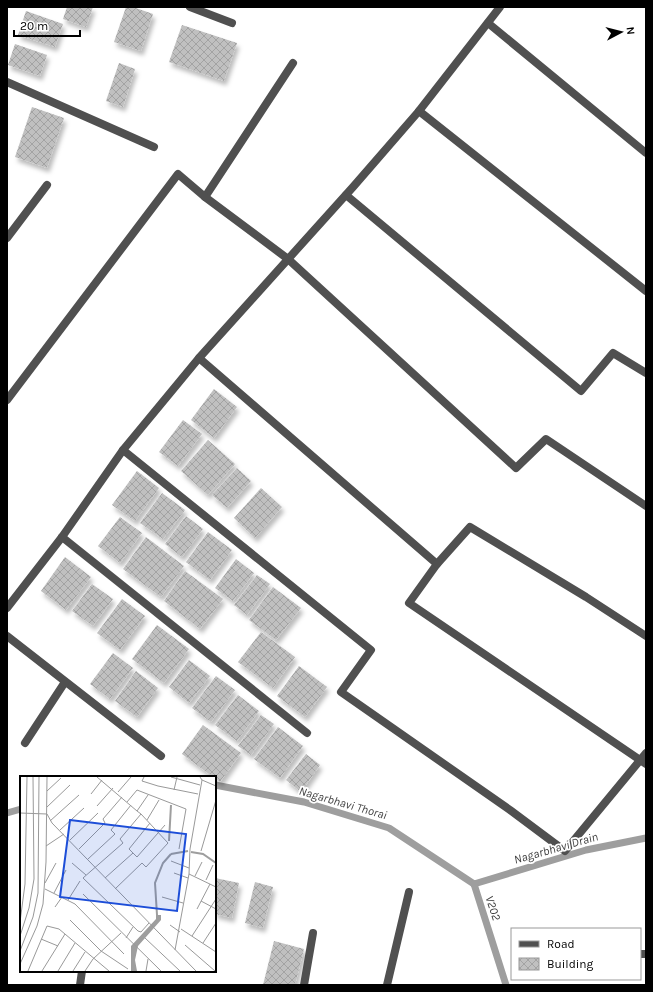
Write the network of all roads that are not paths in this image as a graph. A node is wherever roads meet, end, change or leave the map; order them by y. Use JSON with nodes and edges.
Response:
{"nodes":[{"id":1,"x":190,"y":7,"type":"edge"},
{"id":2,"x":500,"y":7,"type":"edge"},
{"id":3,"x":232,"y":23,"type":"dead end"},
{"id":4,"x":488,"y":23,"type":"junction"},
{"id":5,"x":293,"y":63,"type":"dead end"},
{"id":6,"x":7,"y":82,"type":"edge"},
{"id":7,"x":419,"y":111,"type":"junction"},
{"id":8,"x":154,"y":147,"type":"dead end"},
{"id":9,"x":646,"y":153,"type":"edge"},
{"id":10,"x":47,"y":185,"type":"dead end"},
{"id":11,"x":346,"y":195,"type":"junction"},
{"id":12,"x":205,"y":197,"type":"junction"},
{"id":13,"x":7,"y":238,"type":"edge"},
{"id":14,"x":288,"y":258,"type":"junction"},
{"id":15,"x":646,"y":291,"type":"edge"},
{"id":16,"x":199,"y":358,"type":"junction"},
{"id":17,"x":646,"y":373,"type":"edge"},
{"id":18,"x":7,"y":400,"type":"edge"},
{"id":19,"x":123,"y":450,"type":"junction"},
{"id":20,"x":646,"y":506,"type":"edge"},
{"id":21,"x":62,"y":537,"type":"junction"},
{"id":22,"x":437,"y":564,"type":"junction"},
{"id":23,"x":7,"y":608,"type":"edge"},
{"id":24,"x":7,"y":636,"type":"edge"},
{"id":25,"x":646,"y":636,"type":"edge"},
{"id":26,"x":66,"y":682,"type":"junction"},
{"id":27,"x":307,"y":733,"type":"dead end"},
{"id":28,"x":25,"y":743,"type":"dead end"},
{"id":29,"x":646,"y":753,"type":"edge"},
{"id":30,"x":161,"y":756,"type":"dead end"},
{"id":31,"x":643,"y":762,"type":"edge"},
{"id":32,"x":409,"y":892,"type":"dead end"},
{"id":33,"x":313,"y":933,"type":"dead end"},
{"id":34,"x":82,"y":972,"type":"edge"},
{"id":35,"x":80,"y":985,"type":"edge"},
{"id":36,"x":304,"y":985,"type":"edge"},
{"id":37,"x":387,"y":985,"type":"edge"}],
"edges":[{"from":1,"to":3,"type":"street"},
{"from":2,"to":4,"type":"street"},
{"from":4,"to":7,"type":"street"},
{"from":4,"to":9,"type":"street"},
{"from":5,"to":12,"type":"street"},
{"from":6,"to":8,"type":"street"},
{"from":7,"to":11,"type":"street"},
{"from":7,"to":15,"type":"street"},
{"from":10,"to":13,"type":"street"},
{"from":11,"to":14,"type":"street"},
{"from":11,"to":17,"type":"street"},
{"from":12,"to":14,"type":"street"},
{"from":12,"to":18,"type":"street"},
{"from":14,"to":16,"type":"street"},
{"from":14,"to":20,"type":"street"},
{"from":16,"to":19,"type":"street"},
{"from":16,"to":22,"type":"street"},
{"from":19,"to":21,"type":"street"},
{"from":19,"to":31,"type":"street"},
{"from":21,"to":23,"type":"street"},
{"from":21,"to":27,"type":"street"},
{"from":22,"to":25,"type":"street"},
{"from":22,"to":31,"type":"street"},
{"from":24,"to":26,"type":"street"},
{"from":26,"to":28,"type":"street"},
{"from":26,"to":30,"type":"street"},
{"from":29,"to":31,"type":"street"},
{"from":32,"to":37,"type":"street"},
{"from":33,"to":36,"type":"street"},
{"from":34,"to":35,"type":"street"}]}
